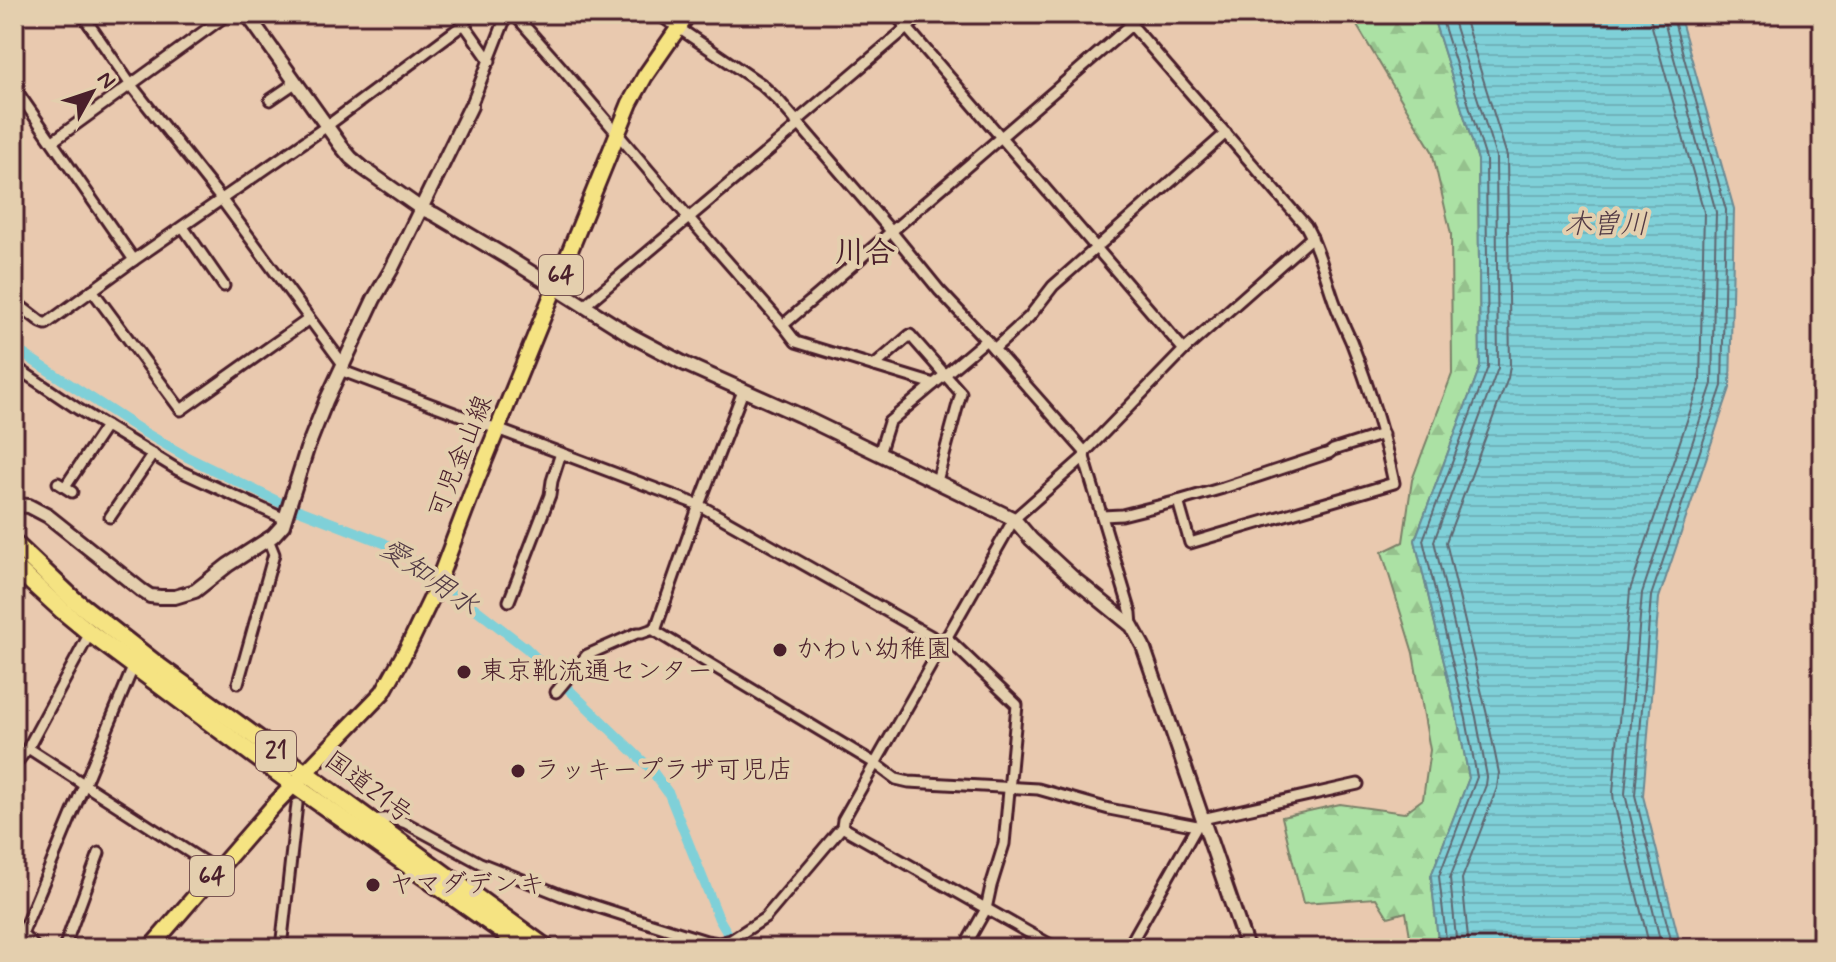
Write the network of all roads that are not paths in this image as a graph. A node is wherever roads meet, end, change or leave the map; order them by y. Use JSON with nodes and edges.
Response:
{"nodes":[{"id":1,"x":82,"y":14,"type":"edge"},
{"id":2,"x":228,"y":14,"type":"edge"},
{"id":3,"x":247,"y":14,"type":"edge"},
{"id":4,"x":457,"y":14,"type":"edge"},
{"id":5,"x":507,"y":14,"type":"edge"},
{"id":6,"x":514,"y":14,"type":"edge"},
{"id":7,"x":658,"y":14,"type":"edge"},
{"id":8,"x":688,"y":14,"type":"edge"},
{"id":9,"x":895,"y":14,"type":"edge"},
{"id":10,"x":923,"y":14,"type":"edge"},
{"id":11,"x":1122,"y":14,"type":"edge"},
{"id":12,"x":1141,"y":14,"type":"edge"},
{"id":13,"x":464,"y":24,"type":"junction"},
{"id":14,"x":1131,"y":24,"type":"junction"},
{"id":15,"x":679,"y":28,"type":"junction"},
{"id":16,"x":907,"y":28,"type":"junction"},
{"id":17,"x":490,"y":61,"type":"junction"},
{"id":18,"x":295,"y":83,"type":"junction"},
{"id":19,"x":131,"y":85,"type":"junction"},
{"id":20,"x":14,"y":87,"type":"edge"},
{"id":21,"x":270,"y":100,"type":"dead end"},
{"id":22,"x":471,"y":106,"type":"joint"},
{"id":23,"x":798,"y":123,"type":"junction"},
{"id":24,"x":327,"y":126,"type":"junction"},
{"id":25,"x":617,"y":133,"type":"junction"},
{"id":26,"x":1226,"y":133,"type":"junction"},
{"id":27,"x":1002,"y":138,"type":"junction"},
{"id":28,"x":53,"y":141,"type":"junction"},
{"id":29,"x":222,"y":200,"type":"junction"},
{"id":30,"x":420,"y":208,"type":"junction"},
{"id":31,"x":689,"y":218,"type":"junction"},
{"id":32,"x":183,"y":227,"type":"junction"},
{"id":33,"x":891,"y":231,"type":"junction"},
{"id":34,"x":1312,"y":237,"type":"junction"},
{"id":35,"x":1096,"y":248,"type":"junction"},
{"id":36,"x":134,"y":260,"type":"junction"},
{"id":37,"x":224,"y":286,"type":"dead end"},
{"id":38,"x":556,"y":288,"type":"junction"},
{"id":39,"x":92,"y":290,"type":"junction"},
{"id":40,"x":14,"y":301,"type":"edge"},
{"id":41,"x":584,"y":306,"type":"junction"},
{"id":42,"x":309,"y":319,"type":"junction"},
{"id":43,"x":783,"y":325,"type":"junction"},
{"id":44,"x":986,"y":340,"type":"junction"},
{"id":45,"x":994,"y":349,"type":"junction"},
{"id":46,"x":1184,"y":350,"type":"junction"},
{"id":47,"x":14,"y":366,"type":"edge"},
{"id":48,"x":874,"y":366,"type":"junction"},
{"id":49,"x":342,"y":367,"type":"junction"},
{"id":50,"x":945,"y":374,"type":"junction"},
{"id":51,"x":934,"y":384,"type":"junction"},
{"id":52,"x":743,"y":391,"type":"junction"},
{"id":53,"x":106,"y":426,"type":"junction"},
{"id":54,"x":499,"y":429,"type":"junction"},
{"id":55,"x":1383,"y":434,"type":"junction"},
{"id":56,"x":561,"y":453,"type":"junction"},
{"id":57,"x":153,"y":454,"type":"junction"},
{"id":58,"x":879,"y":454,"type":"junction"},
{"id":59,"x":1085,"y":455,"type":"junction"},
{"id":60,"x":937,"y":481,"type":"junction"},
{"id":61,"x":65,"y":487,"type":"dead end"},
{"id":62,"x":1178,"y":501,"type":"junction"},
{"id":63,"x":14,"y":505,"type":"edge"},
{"id":64,"x":699,"y":505,"type":"junction"},
{"id":65,"x":1102,"y":516,"type":"junction"},
{"id":66,"x":110,"y":517,"type":"dead end"},
{"id":67,"x":286,"y":517,"type":"junction"},
{"id":68,"x":1014,"y":519,"type":"junction"},
{"id":69,"x":268,"y":539,"type":"junction"},
{"id":70,"x":14,"y":543,"type":"edge"},
{"id":71,"x":14,"y":566,"type":"edge"},
{"id":72,"x":509,"y":601,"type":"dead end"},
{"id":73,"x":1132,"y":626,"type":"junction"},
{"id":74,"x":656,"y":628,"type":"junction"},
{"id":75,"x":90,"y":633,"type":"junction"},
{"id":76,"x":944,"y":640,"type":"junction"},
{"id":77,"x":134,"y":665,"type":"junction"},
{"id":78,"x":238,"y":683,"type":"dead end"},
{"id":79,"x":556,"y":692,"type":"dead end"},
{"id":80,"x":28,"y":748,"type":"junction"},
{"id":81,"x":876,"y":764,"type":"junction"},
{"id":82,"x":14,"y":766,"type":"edge"},
{"id":83,"x":306,"y":772,"type":"junction"},
{"id":84,"x":1358,"y":784,"type":"dead end"},
{"id":85,"x":83,"y":785,"type":"junction"},
{"id":86,"x":294,"y":785,"type":"junction"},
{"id":87,"x":1010,"y":787,"type":"junction"},
{"id":88,"x":297,"y":804,"type":"dead end"},
{"id":89,"x":370,"y":820,"type":"junction"},
{"id":90,"x":1201,"y":823,"type":"junction"},
{"id":91,"x":842,"y":827,"type":"junction"},
{"id":92,"x":99,"y":853,"type":"dead end"},
{"id":93,"x":217,"y":870,"type":"junction"},
{"id":94,"x":986,"y":909,"type":"junction"},
{"id":95,"x":18,"y":931,"type":"edge"},
{"id":96,"x":36,"y":948,"type":"edge"},
{"id":97,"x":64,"y":948,"type":"edge"},
{"id":98,"x":150,"y":948,"type":"edge"},
{"id":99,"x":281,"y":948,"type":"edge"},
{"id":100,"x":526,"y":948,"type":"edge"},
{"id":101,"x":546,"y":948,"type":"edge"},
{"id":102,"x":964,"y":948,"type":"edge"},
{"id":103,"x":1056,"y":948,"type":"edge"},
{"id":104,"x":1128,"y":948,"type":"edge"},
{"id":105,"x":1247,"y":948,"type":"edge"}],
"edges":[{"from":1,"to":19,"type":"street"},
{"from":2,"to":19,"type":"street"},
{"from":3,"to":18,"type":"street"},
{"from":4,"to":13,"type":"street"},
{"from":5,"to":17,"type":"street"},
{"from":6,"to":25,"type":"street"},
{"from":7,"to":15,"type":"street"},
{"from":8,"to":15,"type":"main road","name":"可児金山線","number":"64"},
{"from":9,"to":16,"type":"street"},
{"from":10,"to":16,"type":"street"},
{"from":11,"to":14,"type":"street"},
{"from":12,"to":14,"type":"street"},
{"from":13,"to":17,"type":"street"},
{"from":13,"to":24,"type":"street"},
{"from":14,"to":26,"type":"street"},
{"from":14,"to":27,"type":"street"},
{"from":15,"to":23,"type":"street"},
{"from":15,"to":25,"type":"main road","name":"可児金山線","number":"64"},
{"from":16,"to":23,"type":"street"},
{"from":16,"to":27,"type":"street"},
{"from":17,"to":22,"type":"street"},
{"from":18,"to":21,"type":"street"},
{"from":18,"to":24,"type":"street"},
{"from":19,"to":28,"type":"street"},
{"from":19,"to":29,"type":"street"},
{"from":20,"to":28,"type":"street"},
{"from":22,"to":30,"type":"street"},
{"from":23,"to":31,"type":"street"},
{"from":23,"to":33,"type":"street"},
{"from":24,"to":29,"type":"street"},
{"from":24,"to":30,"type":"street"},
{"from":25,"to":31,"type":"street"},
{"from":25,"to":38,"type":"main road","name":"可児金山線","number":"64"},
{"from":26,"to":34,"type":"street"},
{"from":26,"to":35,"type":"street"},
{"from":27,"to":33,"type":"street"},
{"from":27,"to":35,"type":"street"},
{"from":28,"to":36,"type":"street"},
{"from":29,"to":32,"type":"street"},
{"from":29,"to":42,"type":"street"},
{"from":30,"to":38,"type":"street"},
{"from":30,"to":49,"type":"street"},
{"from":31,"to":41,"type":"street"},
{"from":31,"to":43,"type":"street"},
{"from":32,"to":36,"type":"street"},
{"from":32,"to":37,"type":"street"},
{"from":33,"to":43,"type":"street"},
{"from":33,"to":44,"type":"street"},
{"from":34,"to":46,"type":"street"},
{"from":34,"to":55,"type":"street"},
{"from":35,"to":45,"type":"street"},
{"from":35,"to":46,"type":"street"},
{"from":36,"to":39,"type":"street"},
{"from":38,"to":41,"type":"street"},
{"from":38,"to":54,"type":"main road","name":"可児金山線","number":"64"},
{"from":39,"to":40,"type":"street"},
{"from":39,"to":42,"type":"street"},
{"from":41,"to":52,"type":"street"},
{"from":42,"to":49,"type":"street"},
{"from":43,"to":48,"type":"street"},
{"from":44,"to":45,"type":"street"},
{"from":44,"to":50,"type":"street"},
{"from":45,"to":59,"type":"street"},
{"from":46,"to":59,"type":"street"},
{"from":47,"to":53,"type":"street"},
{"from":48,"to":50,"type":"street"},
{"from":48,"to":51,"type":"street"},
{"from":49,"to":54,"type":"street"},
{"from":49,"to":67,"type":"street"},
{"from":50,"to":51,"type":"street"},
{"from":50,"to":60,"type":"street"},
{"from":51,"to":58,"type":"street"},
{"from":52,"to":58,"type":"street"},
{"from":52,"to":64,"type":"street"},
{"from":53,"to":57,"type":"street"},
{"from":53,"to":61,"type":"street"},
{"from":54,"to":56,"type":"street"},
{"from":54,"to":83,"type":"main road","name":"可児金山線","number":"64"},
{"from":55,"to":62,"type":"street"},
{"from":55,"to":62,"type":"street"},
{"from":56,"to":64,"type":"street"},
{"from":56,"to":72,"type":"street"},
{"from":57,"to":66,"type":"street"},
{"from":57,"to":67,"type":"street"},
{"from":58,"to":60,"type":"street"},
{"from":59,"to":65,"type":"street"},
{"from":59,"to":68,"type":"street"},
{"from":60,"to":68,"type":"street"},
{"from":62,"to":65,"type":"street"},
{"from":63,"to":69,"type":"street"},
{"from":64,"to":74,"type":"street"},
{"from":64,"to":76,"type":"street"},
{"from":65,"to":73,"type":"street"},
{"from":67,"to":69,"type":"street"},
{"from":68,"to":73,"type":"street"},
{"from":68,"to":76,"type":"street"},
{"from":69,"to":78,"type":"street"},
{"from":70,"to":83,"type":"highway","name":"国道21号","number":"21"},
{"from":71,"to":75,"type":"highway","name":"国道21号","number":"21"},
{"from":73,"to":90,"type":"street"},
{"from":74,"to":79,"type":"street"},
{"from":74,"to":81,"type":"street"},
{"from":75,"to":77,"type":"highway","name":"国道21号","number":"21"},
{"from":75,"to":80,"type":"street"},
{"from":76,"to":81,"type":"street"},
{"from":76,"to":87,"type":"street"},
{"from":77,"to":85,"type":"street"},
{"from":77,"to":86,"type":"highway","name":"国道21号","number":"21"},
{"from":80,"to":82,"type":"street"},
{"from":80,"to":85,"type":"street"},
{"from":81,"to":87,"type":"street"},
{"from":81,"to":91,"type":"street"},
{"from":83,"to":86,"type":"main road","name":"可児金山線","number":"64"},
{"from":83,"to":89,"type":"highway","name":"国道21号","number":"21"},
{"from":84,"to":90,"type":"street"},
{"from":85,"to":93,"type":"street"},
{"from":85,"to":95,"type":"street"},
{"from":86,"to":93,"type":"main road","name":"可児金山線","number":"64"},
{"from":86,"to":100,"type":"highway","name":"国道21号","number":"21"},
{"from":87,"to":90,"type":"street"},
{"from":87,"to":94,"type":"street"},
{"from":88,"to":99,"type":"street"},
{"from":89,"to":91,"type":"street"},
{"from":89,"to":101,"type":"highway","name":"国道21号","number":"21"},
{"from":90,"to":104,"type":"street"},
{"from":90,"to":105,"type":"street"},
{"from":91,"to":94,"type":"street"},
{"from":92,"to":97,"type":"street"},
{"from":93,"to":98,"type":"main road","name":"可児金山線","number":"64"},
{"from":94,"to":102,"type":"street"},
{"from":94,"to":103,"type":"street"},
{"from":95,"to":96,"type":"street"}]}
